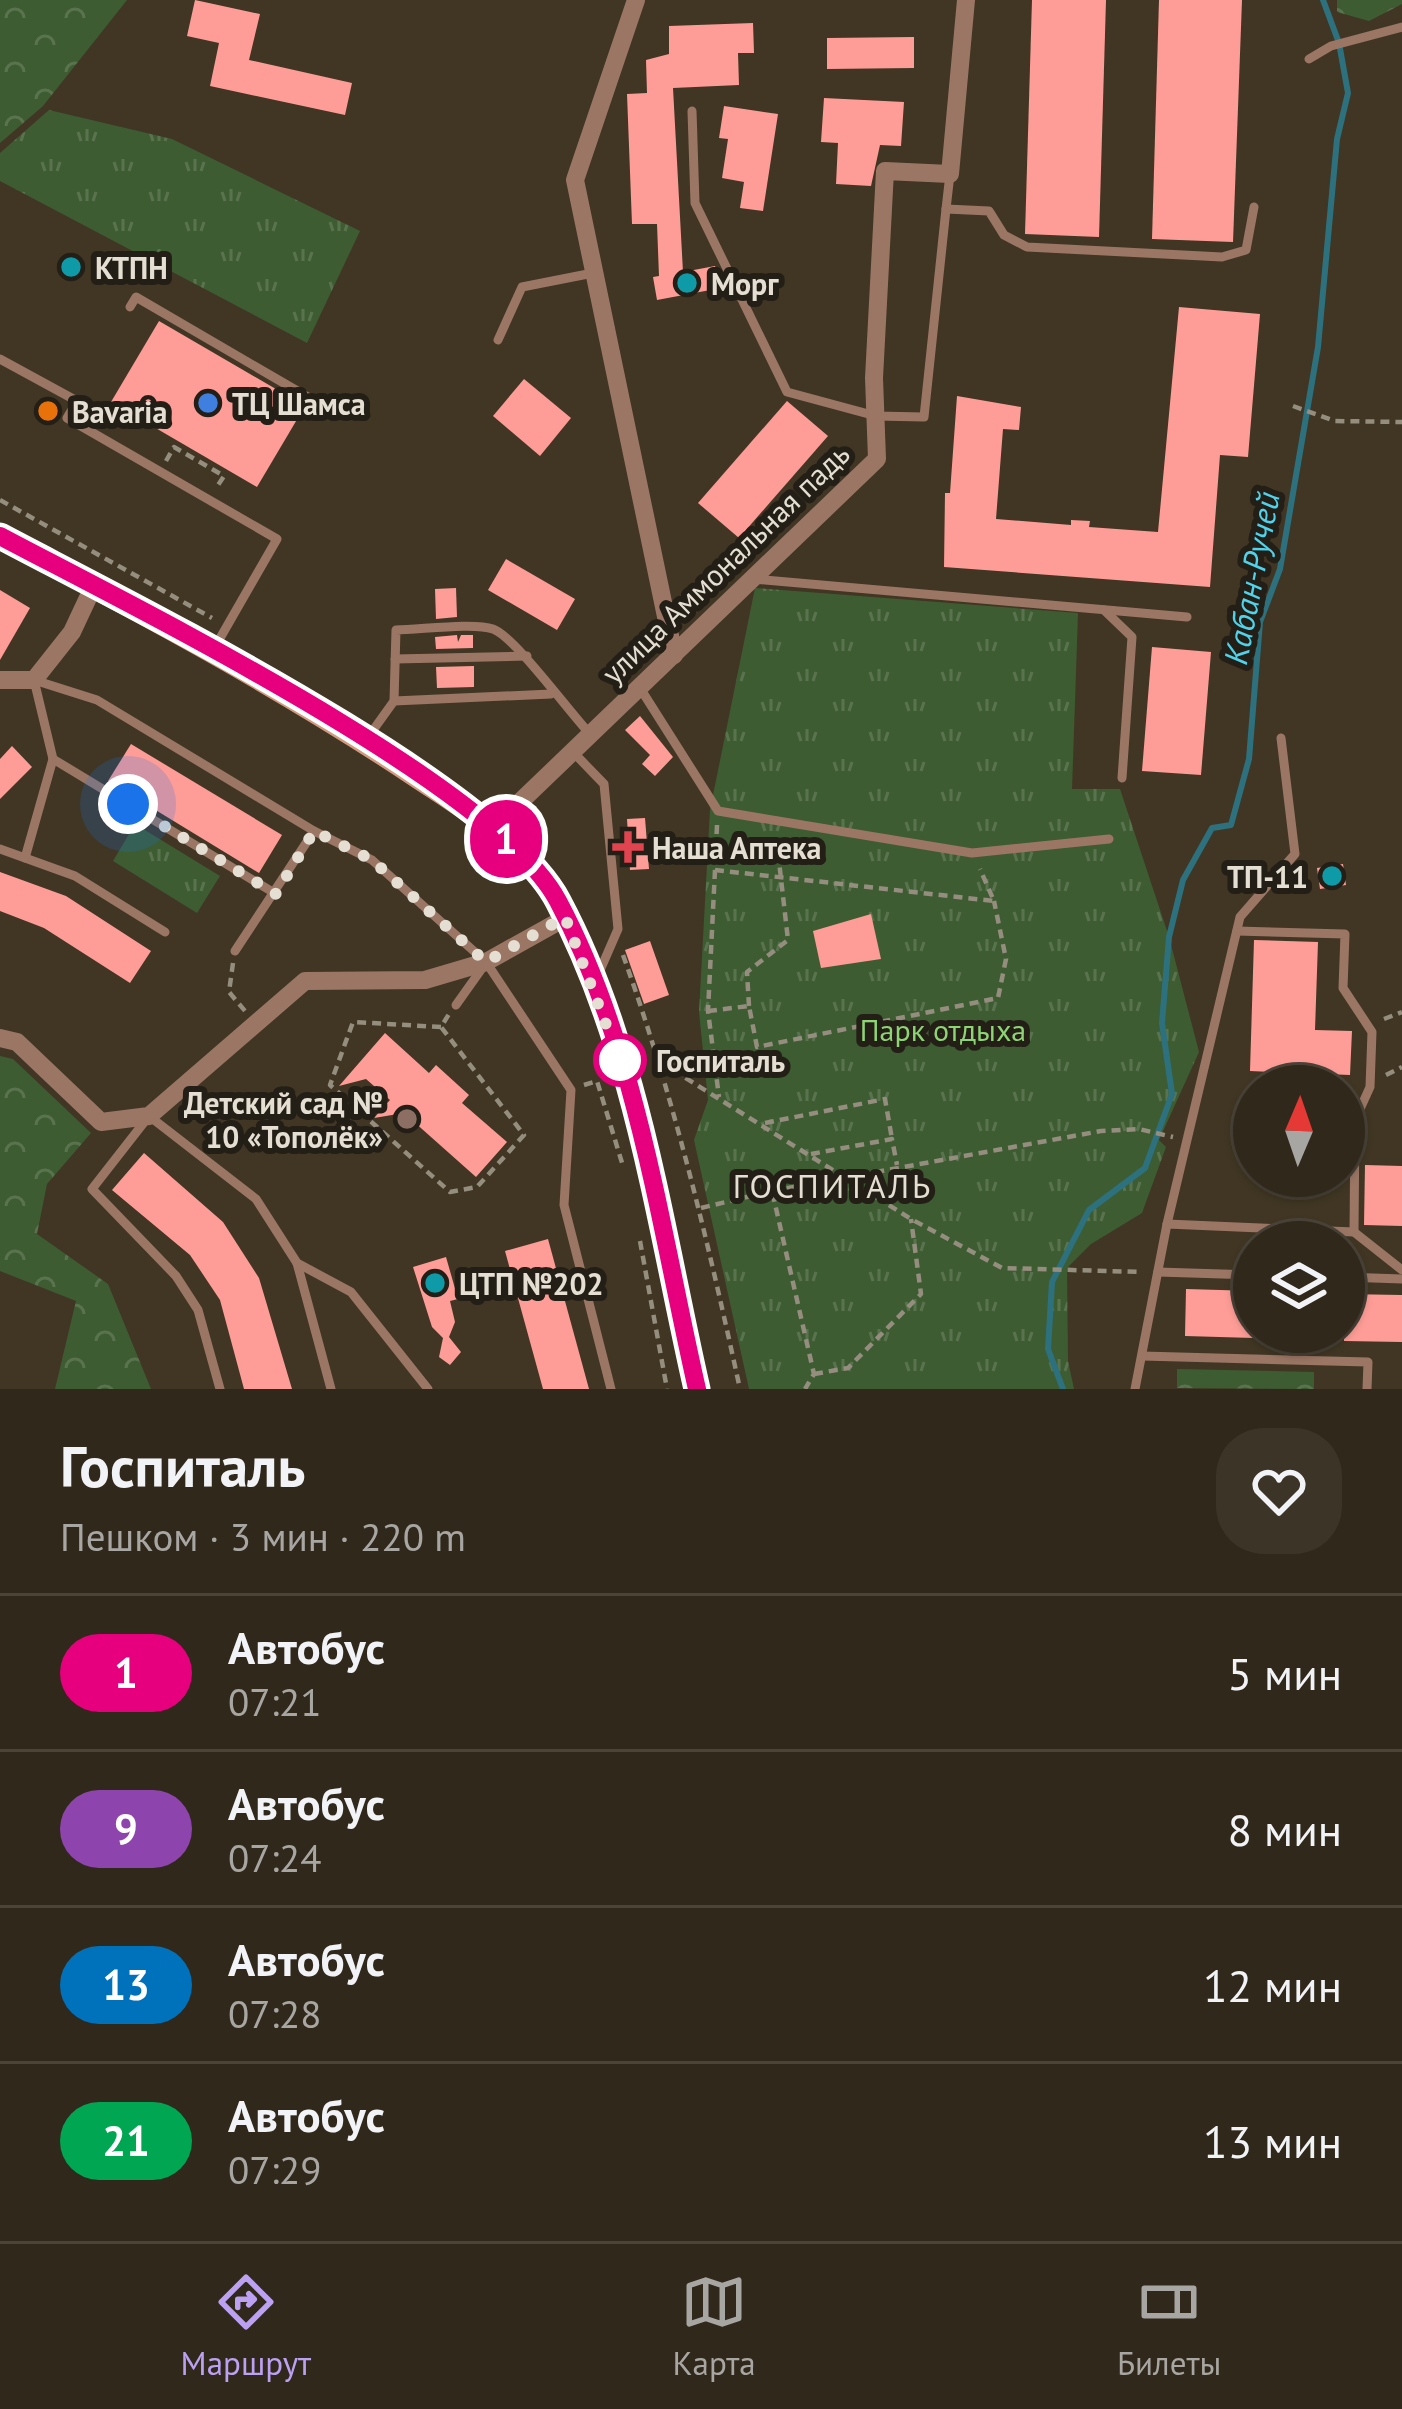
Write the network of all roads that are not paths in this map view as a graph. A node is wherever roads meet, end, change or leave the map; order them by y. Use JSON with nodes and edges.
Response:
{"nodes":[{"id":1,"x":636,"y":0,"type":"edge"},
{"id":2,"x":966,"y":0,"type":"edge"},
{"id":3,"x":1402,"y":27,"type":"edge"},
{"id":4,"x":1309,"y":59,"type":"dead end"},
{"id":5,"x":692,"y":111,"type":"dead end"},
{"id":6,"x":950,"y":174,"type":"junction"},
{"id":7,"x":1254,"y":207,"type":"dead end"},
{"id":8,"x":946,"y":209,"type":"junction"},
{"id":9,"x":593,"y":273,"type":"junction"},
{"id":10,"x":130,"y":307,"type":"dead end"},
{"id":11,"x":498,"y":340,"type":"dead end"},
{"id":12,"x":0,"y":359,"type":"edge"},
{"id":13,"x":312,"y":412,"type":"dead end"},
{"id":14,"x":876,"y":416,"type":"junction"},
{"id":15,"x":0,"y":536,"type":"edge"},
{"id":16,"x":753,"y":579,"type":"junction"},
{"id":17,"x":94,"y":585,"type":"junction"},
{"id":18,"x":1104,"y":610,"type":"junction"},
{"id":19,"x":1187,"y":617,"type":"dead end"},
{"id":20,"x":213,"y":652,"type":"junction"},
{"id":21,"x":674,"y":655,"type":"junction"},
{"id":22,"x":527,"y":656,"type":"junction"},
{"id":23,"x":395,"y":658,"type":"junction"},
{"id":24,"x":0,"y":680,"type":"edge"},
{"id":25,"x":34,"y":680,"type":"junction"},
{"id":26,"x":640,"y":688,"type":"junction"},
{"id":27,"x":551,"y":694,"type":"junction"},
{"id":28,"x":394,"y":701,"type":"junction"},
{"id":29,"x":591,"y":734,"type":"junction"},
{"id":30,"x":1281,"y":738,"type":"dead end"},
{"id":31,"x":365,"y":741,"type":"junction"},
{"id":32,"x":573,"y":752,"type":"junction"},
{"id":33,"x":53,"y":760,"type":"junction"},
{"id":34,"x":1122,"y":778,"type":"dead end"},
{"id":35,"x":494,"y":827,"type":"junction"},
{"id":36,"x":314,"y":831,"type":"junction"},
{"id":37,"x":1108,"y":838,"type":"dead end"},
{"id":38,"x":0,"y":849,"type":"edge"},
{"id":39,"x":25,"y":858,"type":"junction"},
{"id":40,"x":276,"y":894,"type":"junction"},
{"id":41,"x":565,"y":917,"type":"junction"},
{"id":42,"x":1237,"y":931,"type":"junction"},
{"id":43,"x":165,"y":932,"type":"dead end"},
{"id":44,"x":236,"y":951,"type":"road end"},
{"id":45,"x":486,"y":962,"type":"junction"},
{"id":46,"x":594,"y":986,"type":"junction"},
{"id":47,"x":456,"y":1004,"type":"road end"},
{"id":48,"x":0,"y":1038,"type":"edge"},
{"id":49,"x":149,"y":1116,"type":"junction"},
{"id":50,"x":1354,"y":1221,"type":"edge"},
{"id":51,"x":1167,"y":1225,"type":"junction"},
{"id":52,"x":1233,"y":1227,"type":"edge"},
{"id":53,"x":1365,"y":1242,"type":"edge"},
{"id":54,"x":297,"y":1263,"type":"junction"},
{"id":55,"x":1158,"y":1272,"type":"junction"},
{"id":56,"x":1233,"y":1274,"type":"edge"},
{"id":57,"x":1402,"y":1274,"type":"edge"},
{"id":58,"x":1365,"y":1276,"type":"edge"},
{"id":59,"x":1142,"y":1355,"type":"junction"},
{"id":60,"x":220,"y":1389,"type":"edge"},
{"id":61,"x":331,"y":1389,"type":"edge"},
{"id":62,"x":428,"y":1389,"type":"edge"},
{"id":63,"x":611,"y":1389,"type":"edge"},
{"id":64,"x":697,"y":1389,"type":"edge"},
{"id":65,"x":1135,"y":1389,"type":"edge"},
{"id":66,"x":1367,"y":1389,"type":"edge"}],
"edges":[{"from":1,"to":9,"type":"street"},
{"from":2,"to":6,"type":"street"},
{"from":3,"to":4,"type":"lane"},
{"from":5,"to":14,"type":"lane"},
{"from":6,"to":8,"type":"lane"},
{"from":6,"to":14,"type":"street","name":"улица Аммональная падь"},
{"from":7,"to":8,"type":"lane"},
{"from":8,"to":14,"type":"lane"},
{"from":9,"to":11,"type":"lane"},
{"from":9,"to":21,"type":"street"},
{"from":10,"to":13,"type":"lane"},
{"from":12,"to":20,"type":"lane"},
{"from":14,"to":16,"type":"street","name":"улица Аммональная падь"},
{"from":15,"to":17,"type":"main road"},
{"from":16,"to":18,"type":"lane"},
{"from":16,"to":21,"type":"street","name":"улица Аммональная падь"},
{"from":17,"to":20,"type":"main road"},
{"from":17,"to":25,"type":"street"},
{"from":18,"to":19,"type":"lane"},
{"from":18,"to":34,"type":"lane"},
{"from":20,"to":31,"type":"main road"},
{"from":21,"to":26,"type":"street","name":"улица Аммональная падь"},
{"from":22,"to":23,"type":"lane"},
{"from":22,"to":23,"type":"lane"},
{"from":22,"to":27,"type":"lane"},
{"from":23,"to":28,"type":"lane"},
{"from":24,"to":25,"type":"street"},
{"from":25,"to":33,"type":"lane"},
{"from":25,"to":36,"type":"lane"},
{"from":26,"to":29,"type":"street","name":"улица Аммональная падь"},
{"from":26,"to":37,"type":"lane"},
{"from":27,"to":28,"type":"lane"},
{"from":27,"to":29,"type":"lane"},
{"from":28,"to":31,"type":"lane"},
{"from":29,"to":32,"type":"street","name":"улица Аммональная падь"},
{"from":30,"to":42,"type":"lane"},
{"from":31,"to":35,"type":"main road"},
{"from":32,"to":35,"type":"street","name":"улица Аммональная падь"},
{"from":32,"to":46,"type":"lane"},
{"from":33,"to":39,"type":"lane"},
{"from":33,"to":40,"type":"lane"},
{"from":35,"to":41,"type":"main road"},
{"from":36,"to":40,"type":"lane"},
{"from":36,"to":45,"type":"lane"},
{"from":38,"to":39,"type":"lane"},
{"from":39,"to":43,"type":"lane"},
{"from":40,"to":44,"type":"lane"},
{"from":41,"to":45,"type":"street"},
{"from":41,"to":46,"type":"main road"},
{"from":42,"to":50,"type":"lane"},
{"from":42,"to":51,"type":"lane"},
{"from":45,"to":47,"type":"lane"},
{"from":45,"to":49,"type":"street"},
{"from":45,"to":63,"type":"lane"},
{"from":46,"to":64,"type":"main road"},
{"from":48,"to":49,"type":"street"},
{"from":49,"to":54,"type":"lane"},
{"from":49,"to":60,"type":"lane"},
{"from":51,"to":52,"type":"lane"},
{"from":51,"to":55,"type":"lane"},
{"from":53,"to":57,"type":"lane"},
{"from":54,"to":61,"type":"lane"},
{"from":54,"to":62,"type":"lane"},
{"from":55,"to":56,"type":"lane"},
{"from":55,"to":59,"type":"lane"},
{"from":57,"to":58,"type":"lane"},
{"from":59,"to":65,"type":"lane"},
{"from":59,"to":66,"type":"lane"}]}
